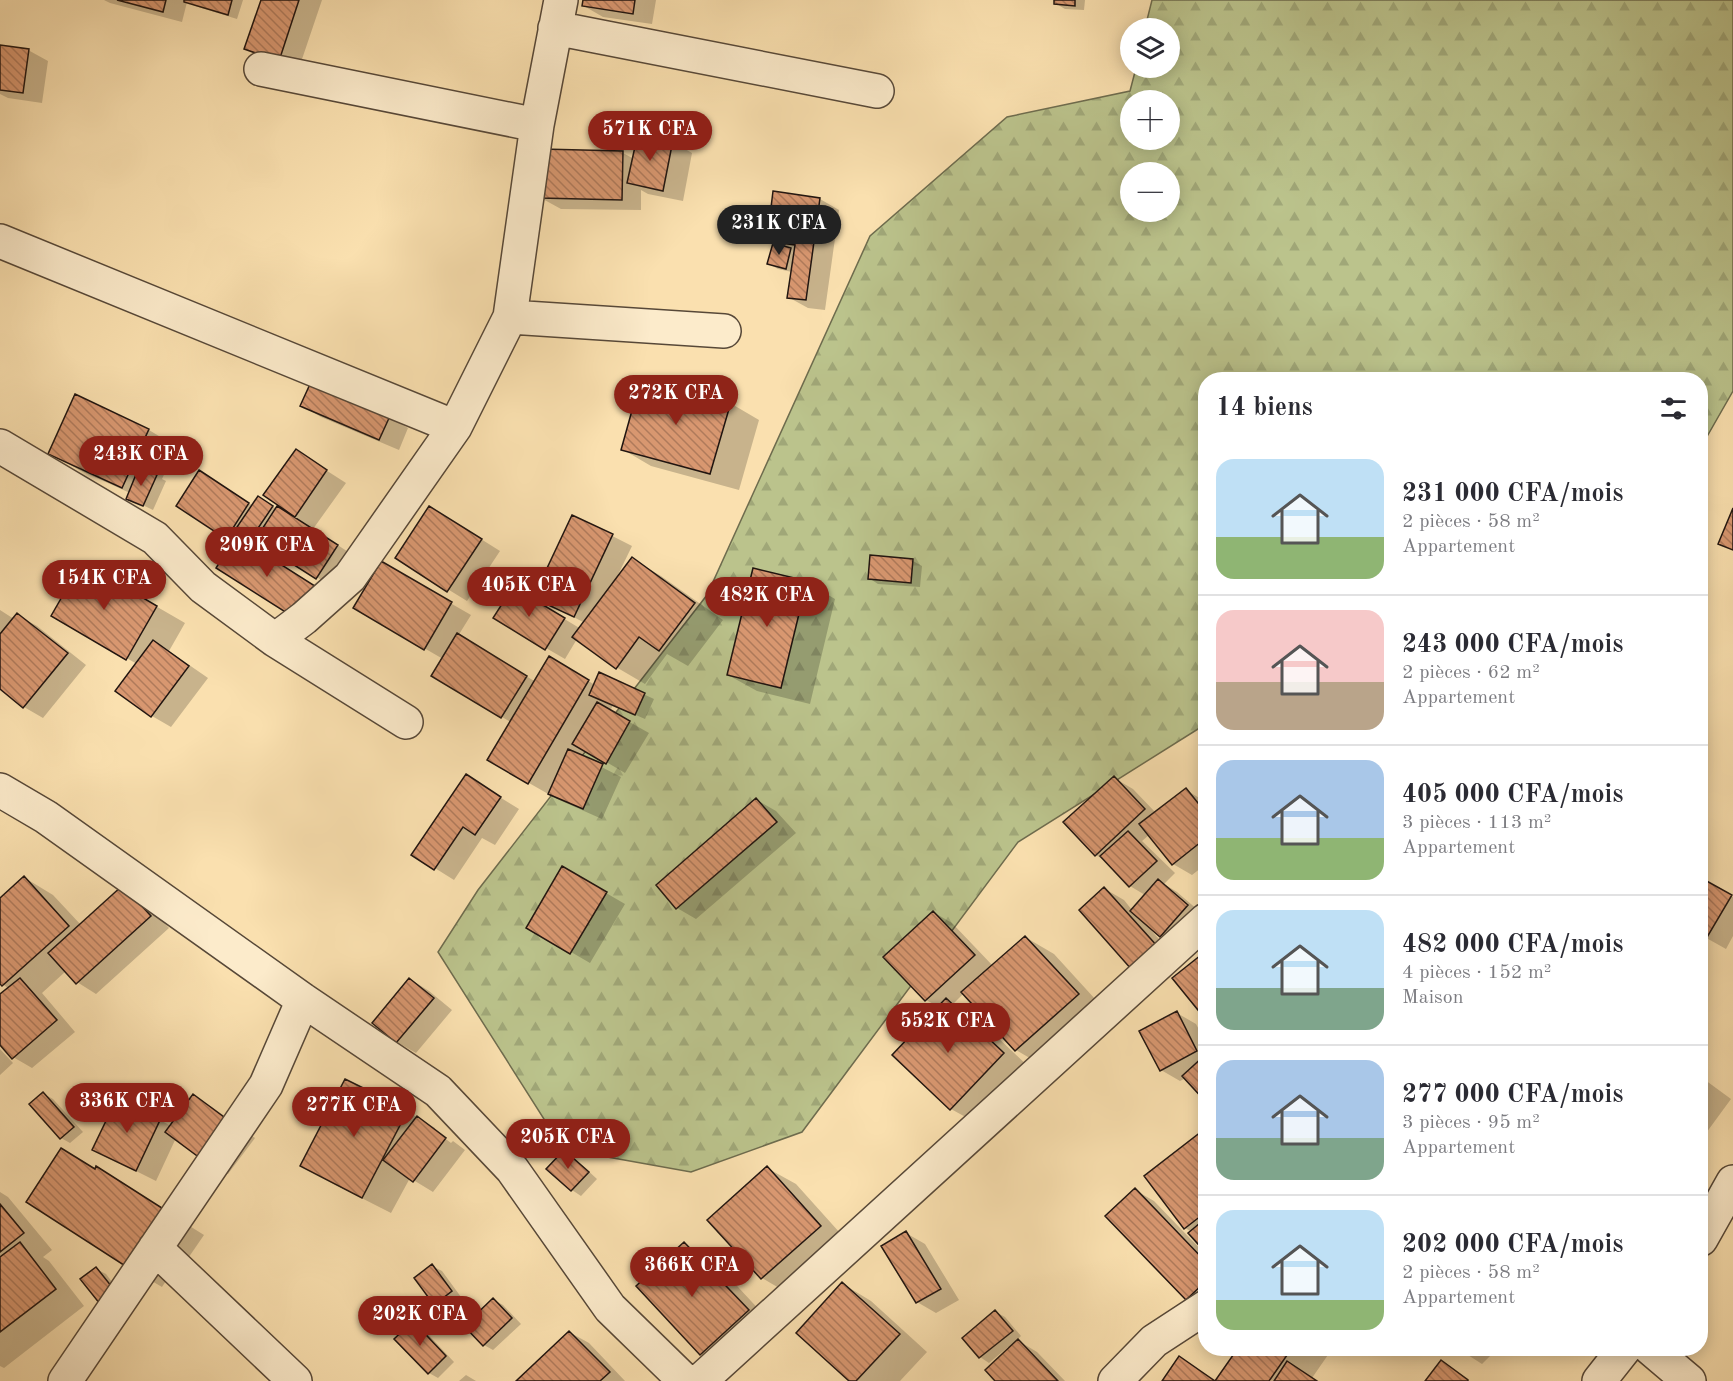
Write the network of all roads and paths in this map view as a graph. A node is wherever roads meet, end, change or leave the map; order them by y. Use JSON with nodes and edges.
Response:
{"nodes":[{"id":1,"x":558,"y":14,"type":"edge"},
{"id":2,"x":261,"y":69,"type":"dead end"},
{"id":3,"x":877,"y":91,"type":"dead end"},
{"id":4,"x":537,"y":125,"type":"junction"},
{"id":5,"x":0,"y":241,"type":"edge"},
{"id":6,"x":510,"y":317,"type":"junction"},
{"id":7,"x":724,"y":331,"type":"dead end"},
{"id":8,"x":455,"y":427,"type":"junction"},
{"id":9,"x":0,"y":446,"type":"edge"},
{"id":10,"x":275,"y":640,"type":"junction"},
{"id":11,"x":406,"y":722,"type":"dead end"},
{"id":12,"x":0,"y":790,"type":"edge"},
{"id":13,"x":1198,"y":927,"type":"edge"},
{"id":14,"x":303,"y":1000,"type":"junction"},
{"id":15,"x":1733,"y":1182,"type":"edge"},
{"id":16,"x":1708,"y":1227,"type":"edge"},
{"id":17,"x":155,"y":1248,"type":"junction"},
{"id":18,"x":1198,"y":1312,"type":"edge"},
{"id":19,"x":1619,"y":1356,"type":"edge"},
{"id":20,"x":1659,"y":1356,"type":"edge"},
{"id":21,"x":65,"y":1381,"type":"edge"},
{"id":22,"x":295,"y":1381,"type":"edge"},
{"id":23,"x":685,"y":1381,"type":"edge"},
{"id":24,"x":700,"y":1381,"type":"edge"},
{"id":25,"x":1115,"y":1381,"type":"edge"},
{"id":26,"x":1599,"y":1381,"type":"edge"},
{"id":27,"x":1689,"y":1381,"type":"edge"}],
"edges":[{"from":1,"to":3,"type":"street"},
{"from":1,"to":4,"type":"street"},
{"from":2,"to":4,"type":"street"},
{"from":4,"to":6,"type":"street"},
{"from":5,"to":8,"type":"street"},
{"from":6,"to":7,"type":"street"},
{"from":6,"to":8,"type":"street"},
{"from":8,"to":10,"type":"street"},
{"from":9,"to":10,"type":"street"},
{"from":10,"to":11,"type":"street"},
{"from":12,"to":14,"type":"street"},
{"from":13,"to":24,"type":"street"},
{"from":14,"to":17,"type":"street"},
{"from":14,"to":23,"type":"street"},
{"from":15,"to":16,"type":"street"},
{"from":17,"to":21,"type":"street"},
{"from":17,"to":22,"type":"street"},
{"from":18,"to":25,"type":"street"},
{"from":19,"to":26,"type":"street"},
{"from":20,"to":27,"type":"street"}]}
